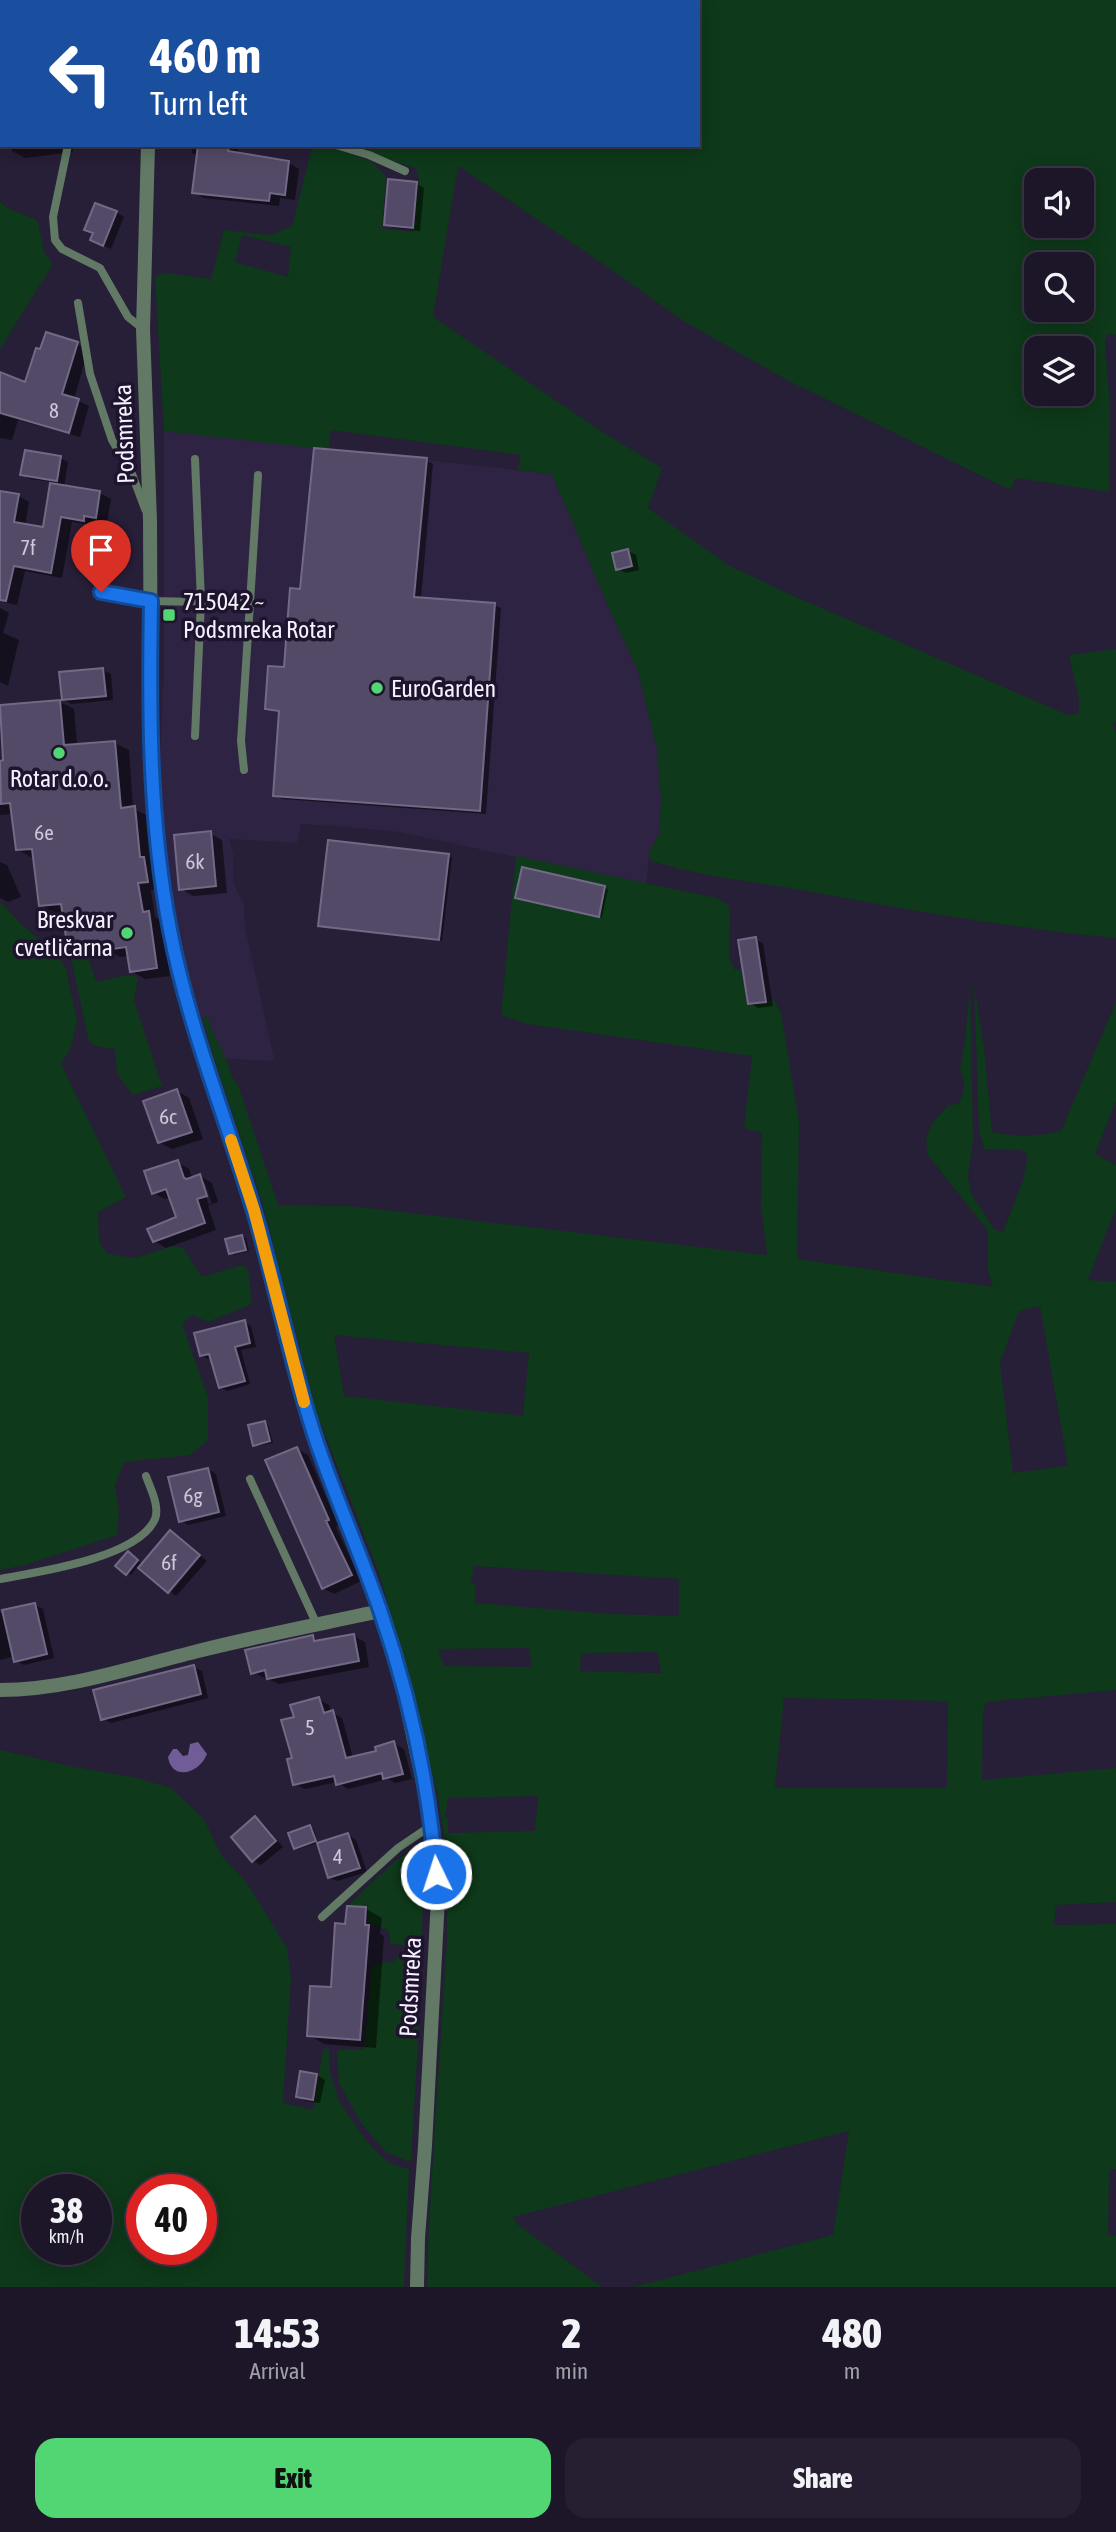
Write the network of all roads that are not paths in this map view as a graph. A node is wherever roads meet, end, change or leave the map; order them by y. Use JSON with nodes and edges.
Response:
{"nodes":[{"id":1,"x":68,"y":147,"type":"edge"},
{"id":2,"x":148,"y":147,"type":"edge"},
{"id":3,"x":343,"y":147,"type":"edge"},
{"id":4,"x":405,"y":170,"type":"dead end"},
{"id":5,"x":78,"y":303,"type":"dead end"},
{"id":6,"x":143,"y":329,"type":"junction"},
{"id":7,"x":195,"y":459,"type":"dead end"},
{"id":8,"x":258,"y":475,"type":"dead end"},
{"id":9,"x":150,"y":521,"type":"junction"},
{"id":10,"x":101,"y":592,"type":"dead end"},
{"id":11,"x":151,"y":601,"type":"junction"},
{"id":12,"x":201,"y":601,"type":"junction"},
{"id":13,"x":250,"y":603,"type":"junction"},
{"id":14,"x":195,"y":736,"type":"dead end"},
{"id":15,"x":244,"y":770,"type":"dead end"},
{"id":16,"x":146,"y":1476,"type":"dead end"},
{"id":17,"x":250,"y":1479,"type":"dead end"},
{"id":18,"x":0,"y":1579,"type":"edge"},
{"id":19,"x":380,"y":1611,"type":"junction"},
{"id":20,"x":317,"y":1625,"type":"junction"},
{"id":21,"x":0,"y":1689,"type":"edge"},
{"id":22,"x":432,"y":1825,"type":"junction"},
{"id":23,"x":322,"y":1917,"type":"dead end"},
{"id":24,"x":417,"y":2287,"type":"edge"}],
"edges":[{"from":1,"to":6,"type":"lane"},
{"from":2,"to":6,"type":"street","name":"Podsmreka"},
{"from":3,"to":4,"type":"lane"},
{"from":5,"to":9,"type":"lane"},
{"from":6,"to":9,"type":"street","name":"Podsmreka"},
{"from":7,"to":12,"type":"lane"},
{"from":8,"to":13,"type":"lane"},
{"from":9,"to":11,"type":"street","name":"Podsmreka"},
{"from":10,"to":11,"type":"lane"},
{"from":11,"to":12,"type":"lane"},
{"from":11,"to":19,"type":"street","name":"Podsmreka"},
{"from":12,"to":13,"type":"lane"},
{"from":12,"to":14,"type":"lane"},
{"from":13,"to":15,"type":"lane"},
{"from":16,"to":18,"type":"lane"},
{"from":17,"to":20,"type":"lane"},
{"from":19,"to":20,"type":"street"},
{"from":19,"to":22,"type":"street","name":"Podsmreka"},
{"from":20,"to":21,"type":"street"},
{"from":22,"to":23,"type":"lane"},
{"from":22,"to":24,"type":"street","name":"Podsmreka"}]}
